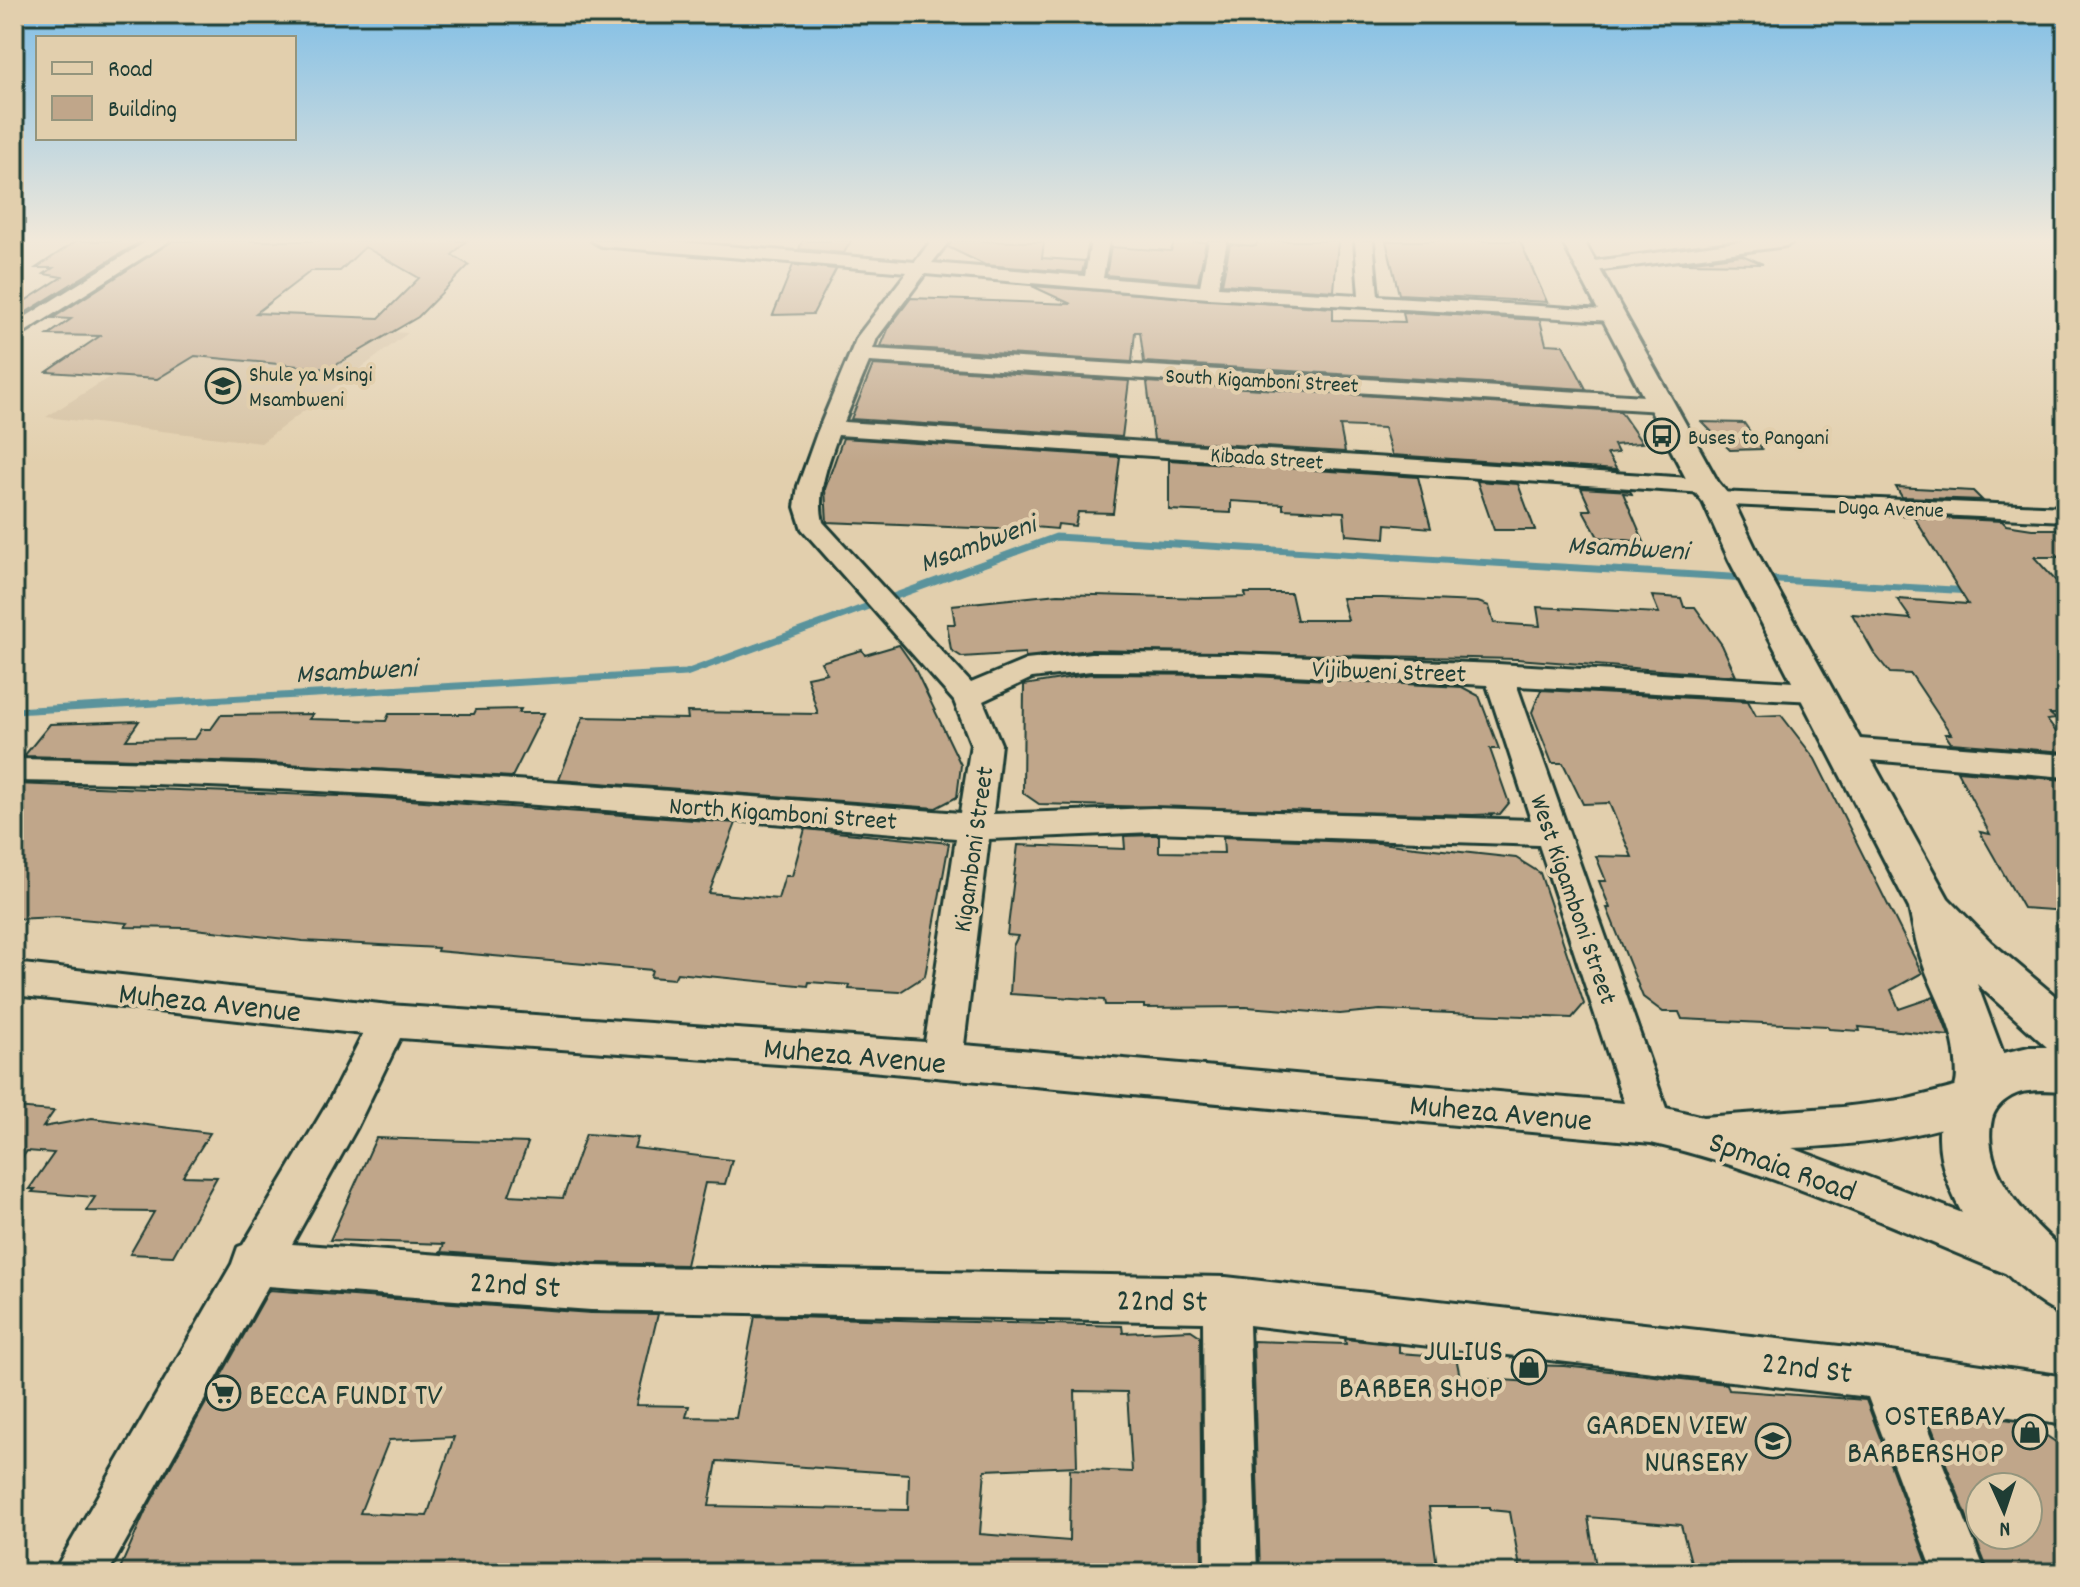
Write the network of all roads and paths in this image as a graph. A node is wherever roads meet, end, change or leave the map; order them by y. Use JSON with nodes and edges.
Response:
{"nodes":[{"id":1,"x":42,"y":315,"type":"edge"},
{"id":2,"x":883,"y":315,"type":"edge"},
{"id":3,"x":1612,"y":315,"type":"edge"},
{"id":4,"x":14,"y":333,"type":"edge"},
{"id":5,"x":863,"y":355,"type":"junction"},
{"id":6,"x":1661,"y":404,"type":"junction"},
{"id":7,"x":830,"y":428,"type":"junction"},
{"id":8,"x":1711,"y":492,"type":"junction"},
{"id":9,"x":2066,"y":514,"type":"edge"},
{"id":10,"x":1498,"y":674,"type":"junction"},
{"id":11,"x":1816,"y":691,"type":"junction"},
{"id":12,"x":967,"y":697,"type":"junction"},
{"id":13,"x":1847,"y":749,"type":"junction"},
{"id":14,"x":2066,"y":766,"type":"edge"},
{"id":15,"x":14,"y":770,"type":"edge"},
{"id":16,"x":977,"y":827,"type":"junction"},
{"id":17,"x":1553,"y":833,"type":"junction"},
{"id":18,"x":1931,"y":908,"type":"junction"},
{"id":19,"x":14,"y":979,"type":"edge"},
{"id":20,"x":389,"y":1021,"type":"junction"},
{"id":21,"x":2066,"y":1034,"type":"edge"},
{"id":22,"x":942,"y":1061,"type":"junction"},
{"id":23,"x":2066,"y":1069,"type":"edge"},
{"id":24,"x":1976,"y":1094,"type":"junction"},
{"id":25,"x":1651,"y":1124,"type":"junction"},
{"id":26,"x":1696,"y":1134,"type":"junction"},
{"id":27,"x":254,"y":1263,"type":"junction"},
{"id":28,"x":2051,"y":1276,"type":"edge"},
{"id":29,"x":1226,"y":1300,"type":"junction"},
{"id":30,"x":1884,"y":1375,"type":"junction"},
{"id":31,"x":2066,"y":1401,"type":"edge"},
{"id":32,"x":79,"y":1573,"type":"edge"},
{"id":33,"x":1231,"y":1573,"type":"edge"},
{"id":34,"x":1960,"y":1573,"type":"edge"}],
"edges":[{"from":1,"to":4,"type":"street"},
{"from":2,"to":5,"type":"street"},
{"from":3,"to":6,"type":"main road"},
{"from":5,"to":6,"type":"street","name":"South Kigamboni Street"},
{"from":5,"to":7,"type":"street"},
{"from":6,"to":8,"type":"main road"},
{"from":7,"to":8,"type":"street","name":"Kibada Street"},
{"from":7,"to":12,"type":"street","name":"Kigamboni Street"},
{"from":8,"to":9,"type":"street","name":"Duga Avenue"},
{"from":8,"to":11,"type":"main road"},
{"from":10,"to":11,"type":"street","name":"Vijibweni Street"},
{"from":10,"to":12,"type":"street","name":"Vijibweni Street"},
{"from":10,"to":17,"type":"street","name":"West Kigamboni Street"},
{"from":11,"to":13,"type":"main road"},
{"from":12,"to":16,"type":"street","name":"Kigamboni Street"},
{"from":13,"to":14,"type":"street"},
{"from":13,"to":18,"type":"main road"},
{"from":15,"to":16,"type":"street","name":"North Kigamboni Street"},
{"from":16,"to":17,"type":"street","name":"North Kigamboni Street"},
{"from":16,"to":22,"type":"street","name":"Kigamboni Street"},
{"from":17,"to":25,"type":"street","name":"West Kigamboni Street"},
{"from":18,"to":21,"type":"main road"},
{"from":18,"to":24,"type":"main road"},
{"from":19,"to":20,"type":"street","name":"Muheza Avenue"},
{"from":20,"to":22,"type":"street","name":"Muheza Avenue"},
{"from":20,"to":27,"type":"street"},
{"from":22,"to":25,"type":"street","name":"Muheza Avenue"},
{"from":23,"to":24,"type":"main road"},
{"from":24,"to":26,"type":"street","name":"Spmaia Road"},
{"from":24,"to":28,"type":"main road"},
{"from":25,"to":26,"type":"street","name":"Muheza Avenue"},
{"from":26,"to":28,"type":"street","name":"Spmaia Road"},
{"from":27,"to":29,"type":"street","name":"22nd St"},
{"from":27,"to":32,"type":"street"},
{"from":29,"to":30,"type":"street","name":"22nd St"},
{"from":29,"to":33,"type":"street"},
{"from":30,"to":31,"type":"street","name":"22nd St"},
{"from":30,"to":34,"type":"street"}]}
